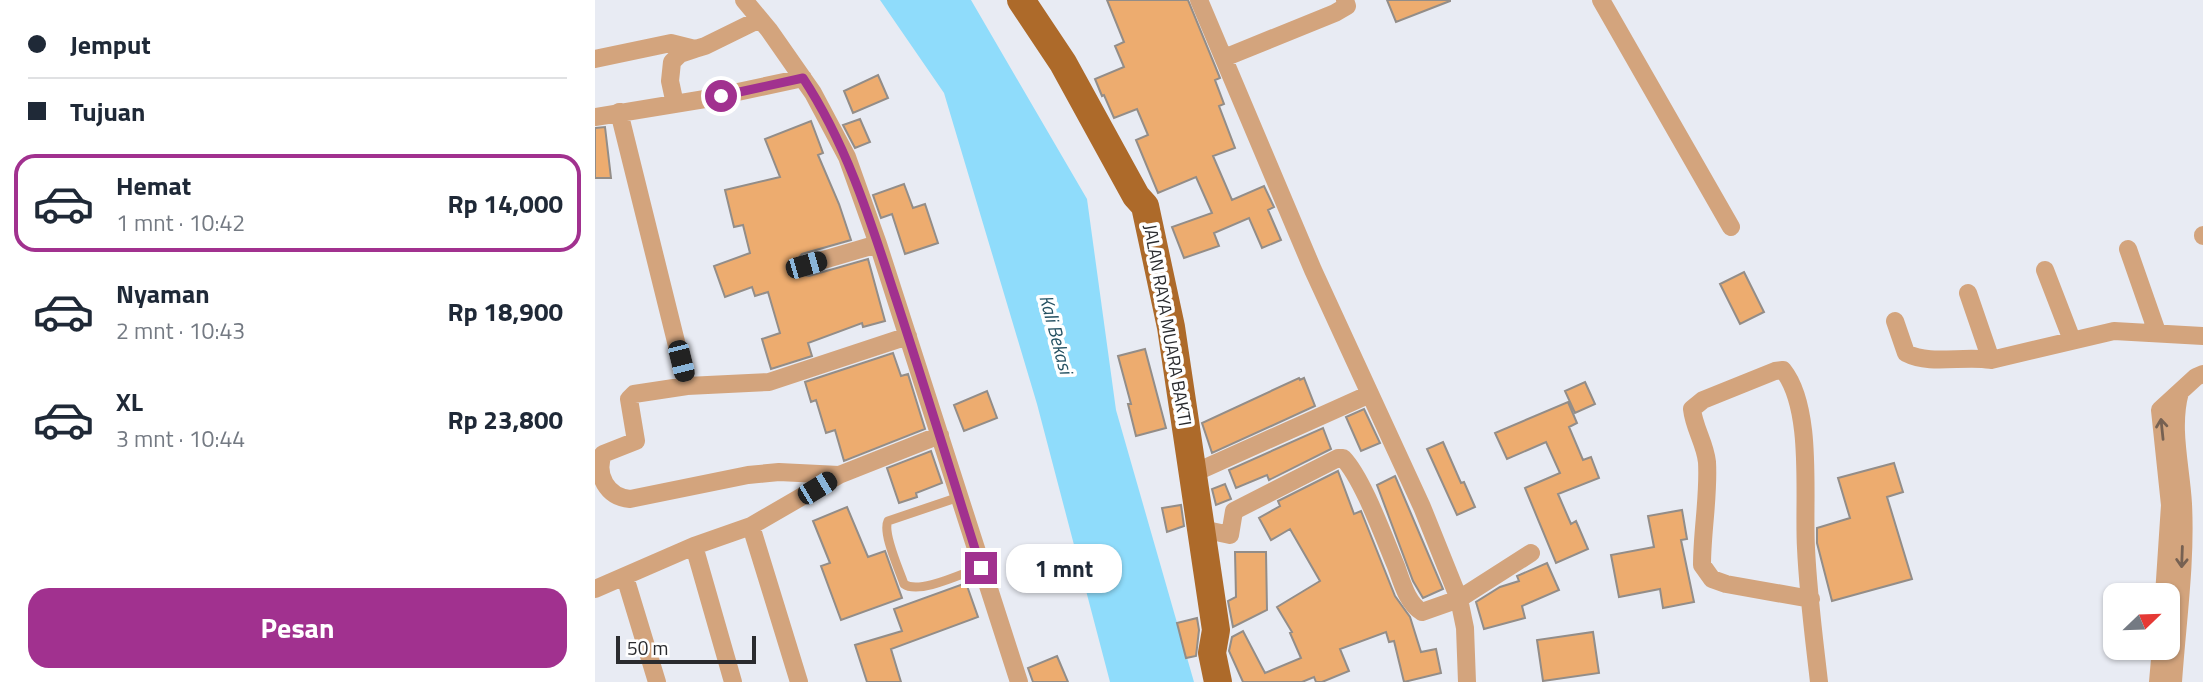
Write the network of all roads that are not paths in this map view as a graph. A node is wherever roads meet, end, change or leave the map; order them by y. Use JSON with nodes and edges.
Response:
{"nodes":[{"id":1,"x":744,"y":0,"type":"edge"},
{"id":2,"x":1021,"y":0,"type":"edge"},
{"id":3,"x":1199,"y":0,"type":"edge"},
{"id":4,"x":1601,"y":0,"type":"edge"},
{"id":5,"x":1351,"y":2,"type":"edge"},
{"id":6,"x":760,"y":19,"type":"junction"},
{"id":7,"x":695,"y":49,"type":"junction"},
{"id":8,"x":1224,"y":58,"type":"junction"},
{"id":9,"x":595,"y":59,"type":"edge"},
{"id":10,"x":803,"y":78,"type":"junction"},
{"id":11,"x":675,"y":104,"type":"junction"},
{"id":12,"x":619,"y":112,"type":"junction"},
{"id":13,"x":595,"y":117,"type":"edge"},
{"id":14,"x":1731,"y":227,"type":"dead end"},
{"id":15,"x":878,"y":244,"type":"junction"},
{"id":16,"x":2128,"y":249,"type":"dead end"},
{"id":17,"x":806,"y":265,"type":"dead end"},
{"id":18,"x":2045,"y":270,"type":"dead end"},
{"id":19,"x":1968,"y":293,"type":"dead end"},
{"id":20,"x":1895,"y":321,"type":"dead end"},
{"id":21,"x":2157,"y":332,"type":"junction"},
{"id":22,"x":908,"y":336,"type":"junction"},
{"id":23,"x":2203,"y":336,"type":"edge"},
{"id":24,"x":2072,"y":340,"type":"junction"},
{"id":25,"x":1991,"y":360,"type":"junction"},
{"id":26,"x":2203,"y":374,"type":"edge"},
{"id":27,"x":687,"y":386,"type":"junction"},
{"id":28,"x":1370,"y":394,"type":"junction"},
{"id":29,"x":940,"y":435,"type":"junction"},
{"id":30,"x":1194,"y":473,"type":"junction"},
{"id":31,"x":839,"y":475,"type":"junction"},
{"id":32,"x":959,"y":498,"type":"junction"},
{"id":33,"x":2176,"y":505,"type":"junction"},
{"id":34,"x":751,"y":526,"type":"junction"},
{"id":35,"x":1202,"y":529,"type":"junction"},
{"id":36,"x":694,"y":547,"type":"junction"},
{"id":37,"x":1531,"y":553,"type":"dead end"},
{"id":38,"x":981,"y":568,"type":"junction"},
{"id":39,"x":625,"y":577,"type":"junction"},
{"id":40,"x":2166,"y":583,"type":"edge"},
{"id":41,"x":2174,"y":583,"type":"edge"},
{"id":42,"x":595,"y":589,"type":"edge"},
{"id":43,"x":1459,"y":599,"type":"junction"},
{"id":44,"x":1811,"y":599,"type":"junction"},
{"id":45,"x":2160,"y":660,"type":"edge"},
{"id":46,"x":2173,"y":660,"type":"edge"},
{"id":47,"x":657,"y":682,"type":"edge"},
{"id":48,"x":733,"y":682,"type":"edge"},
{"id":49,"x":799,"y":682,"type":"edge"},
{"id":50,"x":1019,"y":682,"type":"edge"},
{"id":51,"x":1218,"y":682,"type":"edge"},
{"id":52,"x":1467,"y":682,"type":"edge"},
{"id":53,"x":1819,"y":682,"type":"edge"},
{"id":54,"x":2158,"y":682,"type":"edge"},
{"id":55,"x":2173,"y":682,"type":"edge"}],
"edges":[{"from":1,"to":6,"type":"street"},
{"from":2,"to":30,"type":"main road","name":"JALAN RAYA MUARA BAKTI"},
{"from":3,"to":8,"type":"street"},
{"from":4,"to":14,"type":"street"},
{"from":5,"to":8,"type":"street"},
{"from":6,"to":7,"type":"street"},
{"from":6,"to":10,"type":"street"},
{"from":7,"to":9,"type":"street"},
{"from":7,"to":11,"type":"street"},
{"from":8,"to":28,"type":"street"},
{"from":10,"to":11,"type":"street"},
{"from":10,"to":15,"type":"street"},
{"from":11,"to":12,"type":"street"},
{"from":12,"to":13,"type":"street"},
{"from":12,"to":27,"type":"street"},
{"from":15,"to":17,"type":"street"},
{"from":15,"to":22,"type":"street"},
{"from":16,"to":21,"type":"street"},
{"from":18,"to":24,"type":"street"},
{"from":19,"to":25,"type":"street"},
{"from":20,"to":25,"type":"street"},
{"from":21,"to":23,"type":"street"},
{"from":21,"to":24,"type":"street"},
{"from":22,"to":27,"type":"street"},
{"from":22,"to":29,"type":"street"},
{"from":24,"to":25,"type":"street"},
{"from":26,"to":33,"type":"street"},
{"from":27,"to":31,"type":"street"},
{"from":28,"to":30,"type":"street"},
{"from":28,"to":43,"type":"street"},
{"from":29,"to":31,"type":"street"},
{"from":29,"to":32,"type":"street"},
{"from":30,"to":35,"type":"main road","name":"JALAN RAYA MUARA BAKTI"},
{"from":31,"to":34,"type":"street"},
{"from":32,"to":38,"type":"street"},
{"from":32,"to":38,"type":"lane"},
{"from":33,"to":40,"type":"street"},
{"from":33,"to":41,"type":"street","one_way":true},
{"from":34,"to":36,"type":"street"},
{"from":34,"to":49,"type":"street"},
{"from":35,"to":43,"type":"street"},
{"from":35,"to":51,"type":"main road","name":"JALAN RAYA MUARA BAKTI"},
{"from":36,"to":39,"type":"street"},
{"from":36,"to":48,"type":"street"},
{"from":37,"to":43,"type":"street"},
{"from":38,"to":50,"type":"street"},
{"from":39,"to":42,"type":"street"},
{"from":39,"to":47,"type":"street"},
{"from":43,"to":52,"type":"street"},
{"from":44,"to":44,"type":"street"},
{"from":44,"to":53,"type":"street"},
{"from":45,"to":54,"type":"street"},
{"from":46,"to":55,"type":"street"}]}
